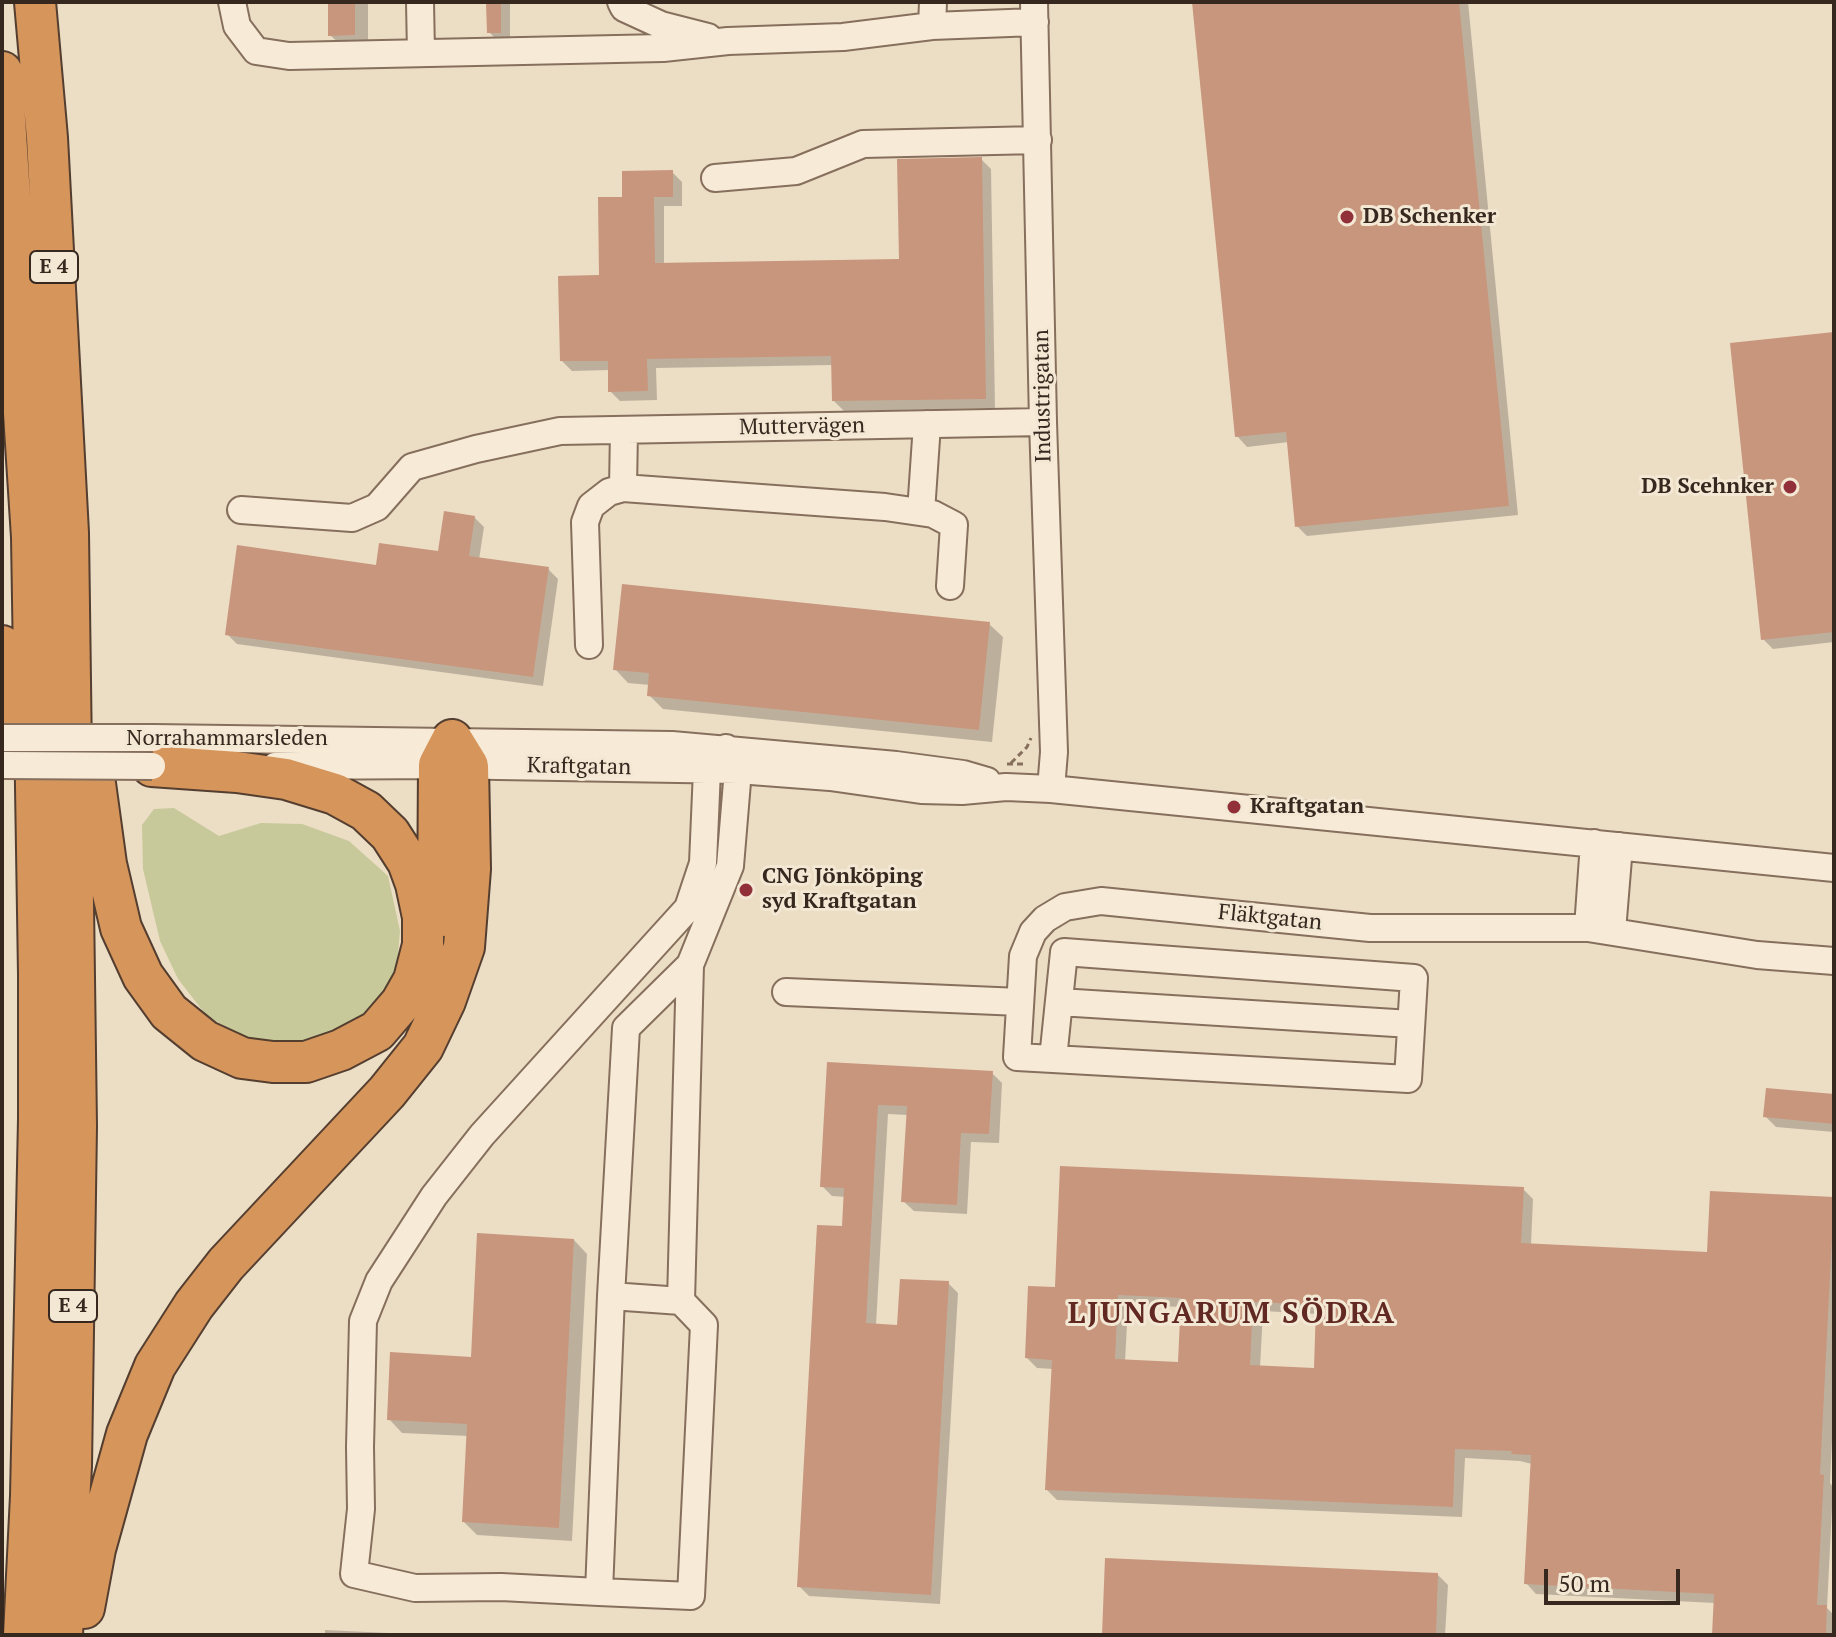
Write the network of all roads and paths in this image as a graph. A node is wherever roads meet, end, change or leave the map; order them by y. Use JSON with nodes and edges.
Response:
{"nodes":[{"id":1,"x":35,"y":2,"type":"edge"},
{"id":2,"x":232,"y":2,"type":"edge"},
{"id":3,"x":420,"y":2,"type":"edge"},
{"id":4,"x":621,"y":2,"type":"edge"},
{"id":5,"x":1035,"y":12,"type":"edge"},
{"id":6,"x":933,"y":14,"type":"edge"},
{"id":7,"x":728,"y":41,"type":"junction"},
{"id":8,"x":421,"y":53,"type":"junction"},
{"id":9,"x":2,"y":72,"type":"edge"},
{"id":10,"x":1038,"y":140,"type":"junction"},
{"id":11,"x":715,"y":178,"type":"dead end"},
{"id":12,"x":1043,"y":422,"type":"junction"},
{"id":13,"x":927,"y":424,"type":"junction"},
{"id":14,"x":624,"y":430,"type":"junction"},
{"id":15,"x":623,"y":488,"type":"junction"},
{"id":16,"x":241,"y":510,"type":"dead end"},
{"id":17,"x":921,"y":512,"type":"junction"},
{"id":18,"x":68,"y":533,"type":"junction"},
{"id":19,"x":950,"y":586,"type":"dead end"},
{"id":20,"x":589,"y":645,"type":"dead end"},
{"id":21,"x":2,"y":646,"type":"edge"},
{"id":22,"x":2,"y":738,"type":"edge"},
{"id":23,"x":152,"y":752,"type":"junction"},
{"id":24,"x":453,"y":757,"type":"junction"},
{"id":25,"x":732,"y":759,"type":"junction"},
{"id":26,"x":2,"y":765,"type":"edge"},
{"id":27,"x":707,"y":770,"type":"junction"},
{"id":28,"x":1051,"y":789,"type":"junction"},
{"id":29,"x":1607,"y":844,"type":"junction"},
{"id":30,"x":1834,"y":868,"type":"edge"},
{"id":31,"x":1600,"y":930,"type":"junction"},
{"id":32,"x":1834,"y":961,"type":"edge"},
{"id":33,"x":690,"y":965,"type":"junction"},
{"id":34,"x":39,"y":974,"type":"junction"},
{"id":35,"x":414,"y":980,"type":"junction"},
{"id":36,"x":786,"y":992,"type":"dead end"},
{"id":37,"x":1020,"y":1002,"type":"junction"},
{"id":38,"x":1059,"y":1002,"type":"junction"},
{"id":39,"x":1411,"y":1024,"type":"junction"},
{"id":40,"x":1053,"y":1059,"type":"junction"},
{"id":41,"x":611,"y":1296,"type":"junction"},
{"id":42,"x":681,"y":1301,"type":"junction"},
{"id":43,"x":599,"y":1592,"type":"junction"},
{"id":44,"x":24,"y":1635,"type":"edge"},
{"id":45,"x":62,"y":1635,"type":"edge"},
{"id":46,"x":79,"y":1635,"type":"edge"}],
"edges":[{"from":1,"to":18,"type":"highway","number":"E 4"},
{"from":2,"to":8,"type":"street"},
{"from":3,"to":8,"type":"street"},
{"from":4,"to":7,"type":"street"},
{"from":5,"to":6,"type":"street"},
{"from":5,"to":10,"type":"street","name":"Industrigatan"},
{"from":6,"to":7,"type":"street"},
{"from":7,"to":8,"type":"street"},
{"from":9,"to":34,"type":"highway","number":"E 4"},
{"from":10,"to":11,"type":"street"},
{"from":10,"to":12,"type":"street","name":"Industrigatan"},
{"from":12,"to":13,"type":"street","name":"Muttervägen"},
{"from":12,"to":28,"type":"street","name":"Industrigatan"},
{"from":13,"to":14,"type":"street","name":"Muttervägen"},
{"from":13,"to":17,"type":"street"},
{"from":14,"to":15,"type":"street"},
{"from":14,"to":16,"type":"street","name":"Muttervägen"},
{"from":15,"to":17,"type":"street"},
{"from":15,"to":20,"type":"street"},
{"from":17,"to":19,"type":"street"},
{"from":18,"to":35,"type":"highway"},
{"from":18,"to":45,"type":"highway","number":"E 4"},
{"from":21,"to":34,"type":"highway"},
{"from":22,"to":23,"type":"street","name":"Norrahammarsleden","bridge":true},
{"from":23,"to":24,"type":"street","name":"Norrahammarsleden"},
{"from":23,"to":26,"type":"street","name":"Norrahammarsleden","bridge":true},
{"from":23,"to":35,"type":"highway"},
{"from":24,"to":25,"type":"street","name":"Kraftgatan"},
{"from":24,"to":27,"type":"street","name":"Kraftgatan"},
{"from":24,"to":35,"type":"highway"},
{"from":24,"to":46,"type":"highway"},
{"from":25,"to":27,"type":"street","name":"Kraftgatan"},
{"from":25,"to":28,"type":"street","name":"Kraftgatan"},
{"from":25,"to":33,"type":"street"},
{"from":27,"to":43,"type":"street"},
{"from":28,"to":29,"type":"street","name":"Kraftgatan"},
{"from":29,"to":30,"type":"street","name":"Kraftgatan"},
{"from":29,"to":31,"type":"street"},
{"from":31,"to":32,"type":"street","name":"Fläktgatan"},
{"from":31,"to":37,"type":"street","name":"Fläktgatan"},
{"from":33,"to":41,"type":"street"},
{"from":33,"to":42,"type":"street"},
{"from":34,"to":44,"type":"highway","number":"E 4"},
{"from":36,"to":37,"type":"street"},
{"from":37,"to":40,"type":"street","name":"Fläktgatan"},
{"from":38,"to":39,"type":"street"},
{"from":38,"to":39,"type":"street"},
{"from":38,"to":40,"type":"street"},
{"from":39,"to":40,"type":"street"},
{"from":41,"to":42,"type":"street"},
{"from":41,"to":43,"type":"street"},
{"from":42,"to":43,"type":"street"}]}
